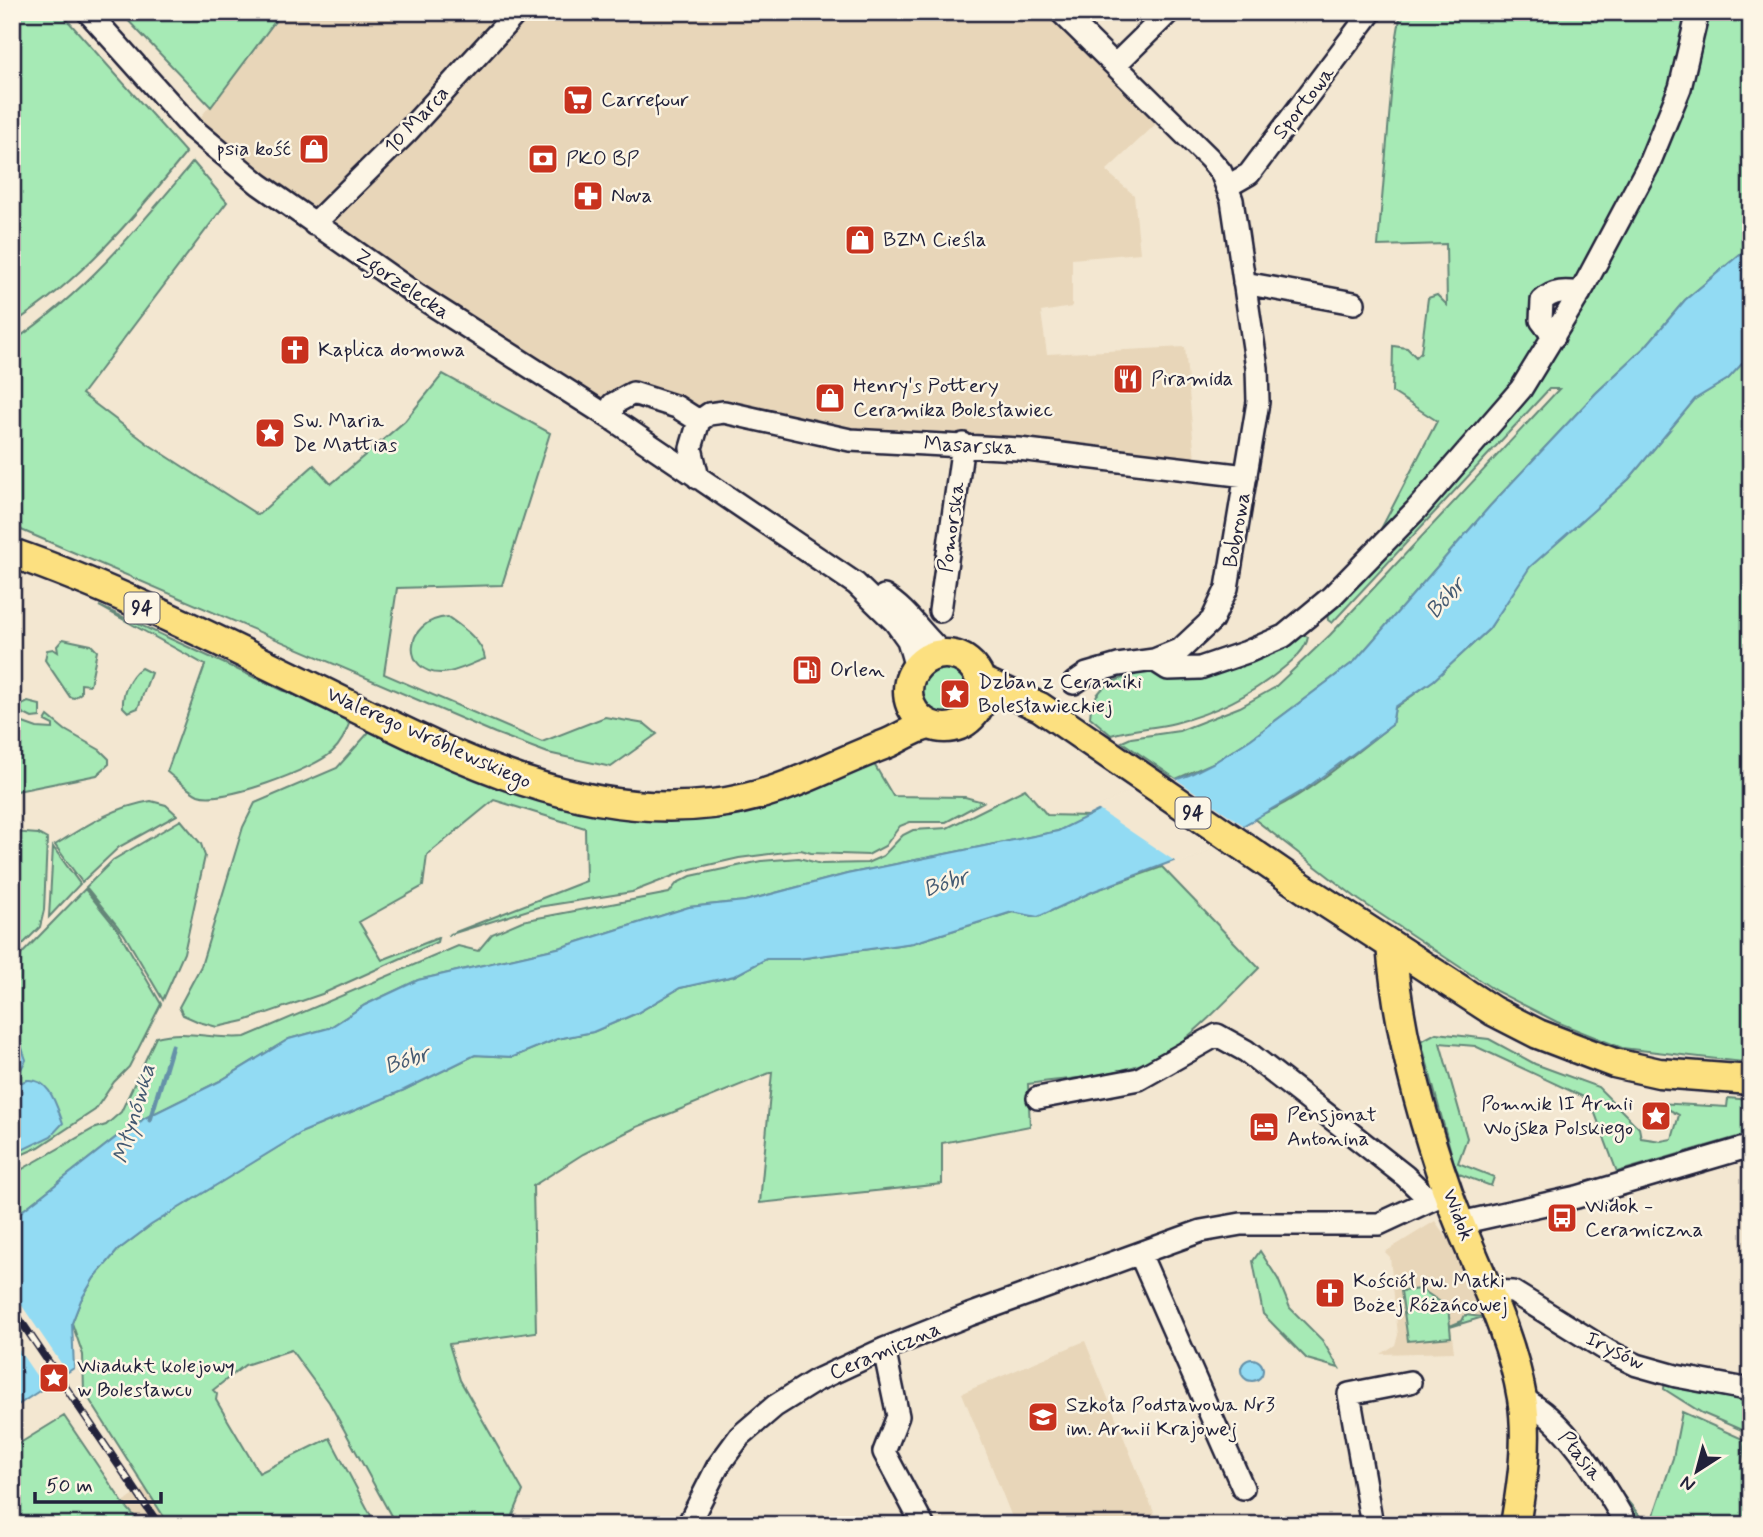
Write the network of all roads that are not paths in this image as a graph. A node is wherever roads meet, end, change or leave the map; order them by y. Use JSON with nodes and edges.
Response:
{"nodes":[{"id":1,"x":88,"y":12,"type":"edge"},
{"id":2,"x":517,"y":12,"type":"edge"},
{"id":3,"x":1061,"y":12,"type":"edge"},
{"id":4,"x":1169,"y":12,"type":"edge"},
{"id":5,"x":1371,"y":12,"type":"edge"},
{"id":6,"x":1698,"y":12,"type":"edge"},
{"id":7,"x":1115,"y":65,"type":"junction"},
{"id":8,"x":1228,"y":186,"type":"junction"},
{"id":9,"x":314,"y":224,"type":"junction"},
{"id":10,"x":1244,"y":283,"type":"junction"},
{"id":11,"x":1580,"y":293,"type":"junction"},
{"id":12,"x":1354,"y":303,"type":"dead end"},
{"id":13,"x":1555,"y":337,"type":"junction"},
{"id":14,"x":612,"y":419,"type":"junction"},
{"id":15,"x":699,"y":421,"type":"junction"},
{"id":16,"x":963,"y":444,"type":"junction"},
{"id":17,"x":1246,"y":476,"type":"junction"},
{"id":18,"x":698,"y":478,"type":"junction"},
{"id":19,"x":12,"y":553,"type":"edge"},
{"id":20,"x":856,"y":584,"type":"junction"},
{"id":21,"x":940,"y":611,"type":"dead end"},
{"id":22,"x":945,"y":655,"type":"junction"},
{"id":23,"x":1154,"y":660,"type":"junction"},
{"id":24,"x":916,"y":668,"type":"junction"},
{"id":25,"x":980,"y":680,"type":"junction"},
{"id":26,"x":1074,"y":683,"type":"dead end"},
{"id":27,"x":909,"y":698,"type":"junction"},
{"id":28,"x":976,"y":711,"type":"junction"},
{"id":29,"x":1053,"y":719,"type":"junction"},
{"id":30,"x":929,"y":725,"type":"junction"},
{"id":31,"x":862,"y":752,"type":"junction"},
{"id":32,"x":1391,"y":945,"type":"junction"},
{"id":33,"x":1751,"y":1080,"type":"edge"},
{"id":34,"x":1038,"y":1098,"type":"dead end"},
{"id":35,"x":1751,"y":1146,"type":"edge"},
{"id":36,"x":1439,"y":1196,"type":"junction"},
{"id":37,"x":1460,"y":1223,"type":"junction"},
{"id":38,"x":1140,"y":1254,"type":"junction"},
{"id":39,"x":1489,"y":1291,"type":"junction"},
{"id":40,"x":884,"y":1349,"type":"junction"},
{"id":41,"x":1410,"y":1382,"type":"dead end"},
{"id":42,"x":1751,"y":1390,"type":"edge"},
{"id":43,"x":1522,"y":1398,"type":"junction"},
{"id":44,"x":1243,"y":1488,"type":"dead end"},
{"id":45,"x":688,"y":1525,"type":"edge"},
{"id":46,"x":923,"y":1525,"type":"edge"},
{"id":47,"x":1371,"y":1525,"type":"edge"},
{"id":48,"x":1515,"y":1525,"type":"edge"},
{"id":49,"x":1627,"y":1525,"type":"edge"}],
"edges":[{"from":1,"to":9,"type":"street","name":"Zgorzelecka"},
{"from":2,"to":9,"type":"street","name":"10 Marca"},
{"from":3,"to":7,"type":"street","name":"Bobrowa"},
{"from":4,"to":7,"type":"street"},
{"from":5,"to":8,"type":"street","name":"Sportowa"},
{"from":6,"to":11,"type":"street"},
{"from":7,"to":8,"type":"street","name":"Bobrowa"},
{"from":8,"to":10,"type":"street","name":"Bobrowa"},
{"from":9,"to":14,"type":"street","name":"Zgorzelecka"},
{"from":10,"to":12,"type":"street"},
{"from":10,"to":17,"type":"street","name":"Bobrowa"},
{"from":11,"to":13,"type":"street"},
{"from":11,"to":13,"type":"street"},
{"from":13,"to":23,"type":"street"},
{"from":14,"to":15,"type":"street"},
{"from":14,"to":18,"type":"street","name":"Zgorzelecka"},
{"from":15,"to":16,"type":"street","name":"Masarska"},
{"from":15,"to":18,"type":"street"},
{"from":16,"to":17,"type":"street","name":"Masarska"},
{"from":16,"to":21,"type":"street","name":"Pomorska"},
{"from":17,"to":23,"type":"street","name":"Bobrowa"},
{"from":18,"to":20,"type":"street","name":"Zgorzelecka"},
{"from":19,"to":31,"type":"main road","name":"Walerego Wróblewskiego","number":"94"},
{"from":20,"to":22,"type":"street","name":"Zgorzelecka"},
{"from":20,"to":24,"type":"street","name":"Zgorzelecka"},
{"from":22,"to":24,"type":"main road"},
{"from":22,"to":25,"type":"main road","number":"94"},
{"from":23,"to":26,"type":"street","name":"Bobrowa"},
{"from":24,"to":27,"type":"main road","number":"94"},
{"from":25,"to":28,"type":"main road"},
{"from":25,"to":29,"type":"main road","number":"94"},
{"from":27,"to":30,"type":"main road"},
{"from":27,"to":31,"type":"main road","name":"Walerego Wróblewskiego","number":"94"},
{"from":28,"to":29,"type":"main road","number":"94"},
{"from":28,"to":30,"type":"main road","number":"94"},
{"from":29,"to":32,"type":"main road","number":"94"},
{"from":30,"to":31,"type":"main road","name":"Walerego Wróblewskiego","number":"94"},
{"from":32,"to":33,"type":"main road","number":"94"},
{"from":32,"to":36,"type":"main road","name":"Widok"},
{"from":34,"to":36,"type":"street","name":"Widok"},
{"from":35,"to":37,"type":"street"},
{"from":36,"to":37,"type":"main road","name":"Widok"},
{"from":36,"to":38,"type":"street","name":"Ceramiczna"},
{"from":37,"to":39,"type":"main road","name":"Widok"},
{"from":38,"to":40,"type":"street","name":"Ceramiczna"},
{"from":38,"to":44,"type":"street"},
{"from":39,"to":42,"type":"street","name":"Irysów"},
{"from":39,"to":43,"type":"main road","name":"Widok"},
{"from":40,"to":45,"type":"street","name":"Ceramiczna"},
{"from":40,"to":46,"type":"street"},
{"from":41,"to":47,"type":"street"},
{"from":43,"to":48,"type":"main road","name":"Widok"},
{"from":43,"to":49,"type":"street","name":"Ptasia"}]}
